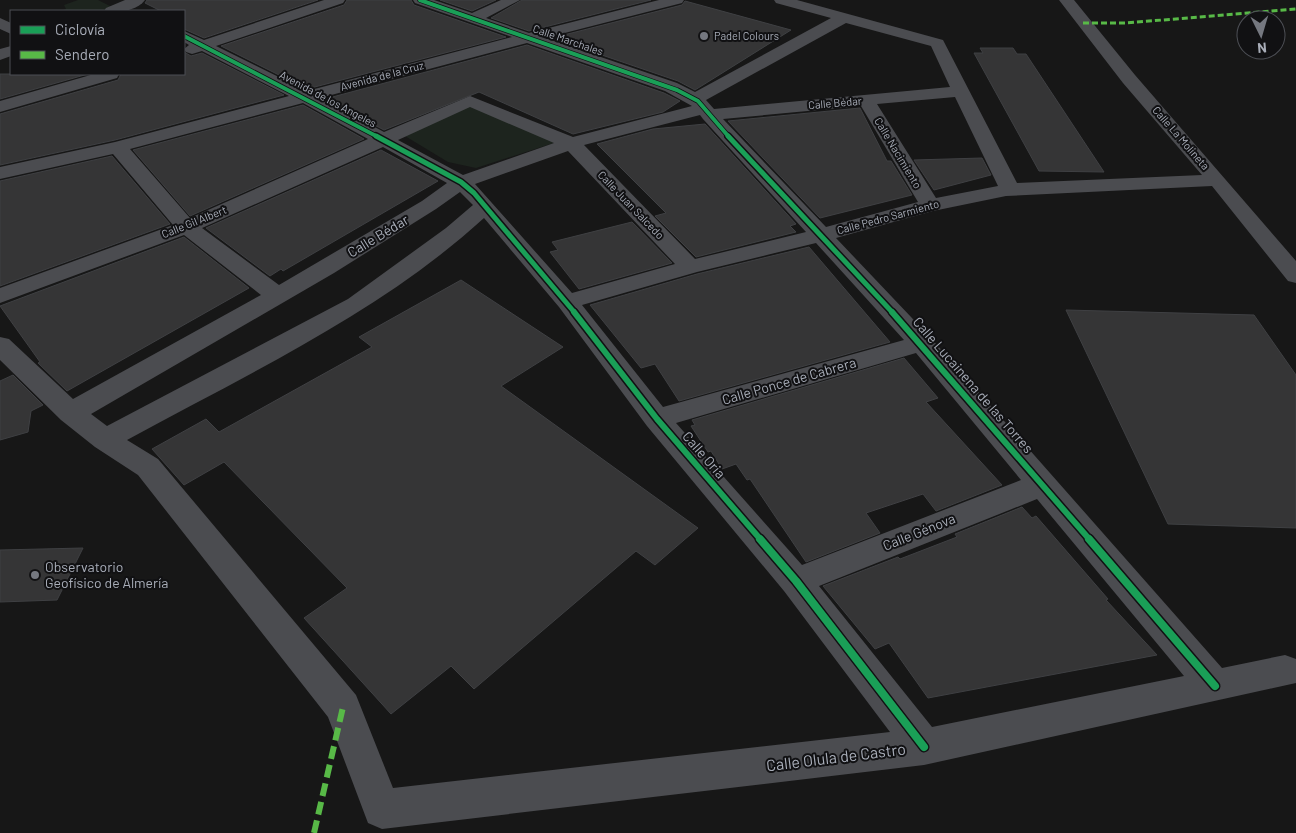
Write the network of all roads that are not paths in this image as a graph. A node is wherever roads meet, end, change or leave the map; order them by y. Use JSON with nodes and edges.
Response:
{"nodes":[{"id":1,"x":138,"y":0,"type":"edge"},
{"id":2,"x":338,"y":0,"type":"edge"},
{"id":3,"x":420,"y":0,"type":"edge"},
{"id":4,"x":514,"y":0,"type":"edge"},
{"id":5,"x":643,"y":0,"type":"edge"},
{"id":6,"x":678,"y":0,"type":"edge"},
{"id":7,"x":781,"y":0,"type":"edge"},
{"id":8,"x":1066,"y":0,"type":"edge"},
{"id":9,"x":658,"y":4,"type":"junction"},
{"id":10,"x":120,"y":7,"type":"edge"},
{"id":11,"x":845,"y":17,"type":"junction"},
{"id":12,"x":474,"y":18,"type":"junction"},
{"id":13,"x":185,"y":37,"type":"edge"},
{"id":14,"x":530,"y":37,"type":"junction"},
{"id":15,"x":203,"y":46,"type":"junction"},
{"id":16,"x":185,"y":52,"type":"edge"},
{"id":17,"x":108,"y":75,"type":"edge"},
{"id":18,"x":961,"y":91,"type":"junction"},
{"id":19,"x":303,"y":96,"type":"junction"},
{"id":20,"x":866,"y":100,"type":"junction"},
{"id":21,"x":0,"y":107,"type":"edge"},
{"id":22,"x":703,"y":107,"type":"junction"},
{"id":23,"x":385,"y":140,"type":"junction"},
{"id":24,"x":571,"y":143,"type":"junction"},
{"id":25,"x":117,"y":147,"type":"junction"},
{"id":26,"x":0,"y":173,"type":"edge"},
{"id":27,"x":1217,"y":180,"type":"junction"},
{"id":28,"x":461,"y":182,"type":"junction"},
{"id":29,"x":1010,"y":190,"type":"junction"},
{"id":30,"x":485,"y":205,"type":"junction"},
{"id":31,"x":930,"y":205,"type":"junction"},
{"id":32,"x":187,"y":227,"type":"junction"},
{"id":33,"x":819,"y":236,"type":"junction"},
{"id":34,"x":690,"y":267,"type":"junction"},
{"id":35,"x":1296,"y":276,"type":"edge"},
{"id":36,"x":0,"y":296,"type":"edge"},
{"id":37,"x":278,"y":296,"type":"junction"},
{"id":38,"x":567,"y":302,"type":"junction"},
{"id":39,"x":921,"y":343,"type":"junction"},
{"id":40,"x":0,"y":345,"type":"edge"},
{"id":41,"x":71,"y":413,"type":"junction"},
{"id":42,"x":657,"y":419,"type":"junction"},
{"id":43,"x":105,"y":440,"type":"junction"},
{"id":44,"x":1042,"y":484,"type":"junction"},
{"id":45,"x":796,"y":581,"type":"junction"},
{"id":46,"x":1285,"y":671,"type":"dead end"},
{"id":47,"x":1214,"y":686,"type":"junction"},
{"id":48,"x":924,"y":747,"type":"junction"}],
"edges":[{"from":1,"to":10,"type":"street"},
{"from":2,"to":15,"type":"street"},
{"from":3,"to":12,"type":"street","name":"Calle Marchales"},
{"from":4,"to":12,"type":"street"},
{"from":5,"to":9,"type":"street"},
{"from":6,"to":9,"type":"street","name":"Avenida de la Cruz"},
{"from":7,"to":11,"type":"street"},
{"from":8,"to":27,"type":"street","name":"Calle La Molineta"},
{"from":9,"to":14,"type":"street","name":"Avenida de la Cruz"},
{"from":11,"to":18,"type":"street"},
{"from":11,"to":22,"type":"street"},
{"from":12,"to":14,"type":"street","name":"Calle Marchales"},
{"from":13,"to":15,"type":"street","name":"Avenida de los Angeles"},
{"from":14,"to":19,"type":"street","name":"Avenida de la Cruz"},
{"from":14,"to":22,"type":"street","name":"Calle Marchales"},
{"from":15,"to":16,"type":"street"},
{"from":15,"to":19,"type":"street","name":"Avenida de los Angeles"},
{"from":17,"to":21,"type":"street"},
{"from":18,"to":20,"type":"street","name":"Calle Bédar"},
{"from":18,"to":29,"type":"street"},
{"from":19,"to":23,"type":"street","name":"Avenida de los Angeles"},
{"from":19,"to":25,"type":"street","name":"Avenida de la Cruz"},
{"from":20,"to":22,"type":"street","name":"Calle Bédar"},
{"from":20,"to":31,"type":"street","name":"Calle Nacimiento"},
{"from":22,"to":24,"type":"street","name":"Calle Bédar"},
{"from":22,"to":33,"type":"street","name":"Calle Lucainena de las Torres"},
{"from":23,"to":24,"type":"street","name":"Calle Gil Albert"},
{"from":23,"to":28,"type":"street","name":"Avenida de los Angeles"},
{"from":23,"to":32,"type":"street","name":"Calle Gil Albert"},
{"from":24,"to":28,"type":"street","name":"Calle Bédar"},
{"from":24,"to":34,"type":"street","name":"Calle Juan Salcedo"},
{"from":25,"to":26,"type":"street","name":"Avenida de la Cruz"},
{"from":25,"to":32,"type":"street"},
{"from":27,"to":29,"type":"street","name":"Calle Pedro Sarmiento"},
{"from":27,"to":35,"type":"street","name":"Calle La Molineta"},
{"from":28,"to":30,"type":"street","name":"Calle Oria"},
{"from":28,"to":37,"type":"street","name":"Calle Bédar"},
{"from":29,"to":31,"type":"street","name":"Calle Pedro Sarmiento"},
{"from":30,"to":38,"type":"street","name":"Calle Oria"},
{"from":30,"to":43,"type":"street"},
{"from":31,"to":33,"type":"street","name":"Calle Pedro Sarmiento"},
{"from":32,"to":36,"type":"street","name":"Calle Gil Albert"},
{"from":32,"to":37,"type":"street"},
{"from":33,"to":34,"type":"street","name":"Calle Pedro Sarmiento"},
{"from":33,"to":39,"type":"street","name":"Calle Lucainena de las Torres"},
{"from":34,"to":38,"type":"street","name":"Calle Pedro Sarmiento"},
{"from":37,"to":41,"type":"street","name":"Calle Bédar"},
{"from":38,"to":42,"type":"street","name":"Calle Oria"},
{"from":39,"to":42,"type":"street","name":"Calle Ponce de Cabrera"},
{"from":39,"to":44,"type":"street","name":"Calle Lucainena de las Torres"},
{"from":40,"to":41,"type":"street"},
{"from":41,"to":43,"type":"street"},
{"from":42,"to":45,"type":"street","name":"Calle Oria"},
{"from":43,"to":48,"type":"street","name":"Calle Olula de Castro"},
{"from":44,"to":45,"type":"street","name":"Calle Génova"},
{"from":44,"to":47,"type":"street","name":"Calle Lucainena de las Torres"},
{"from":45,"to":48,"type":"street","name":"Calle Oria"},
{"from":46,"to":47,"type":"street","name":"Calle Olula de Castro"},
{"from":47,"to":48,"type":"street","name":"Calle Olula de Castro"}]}
